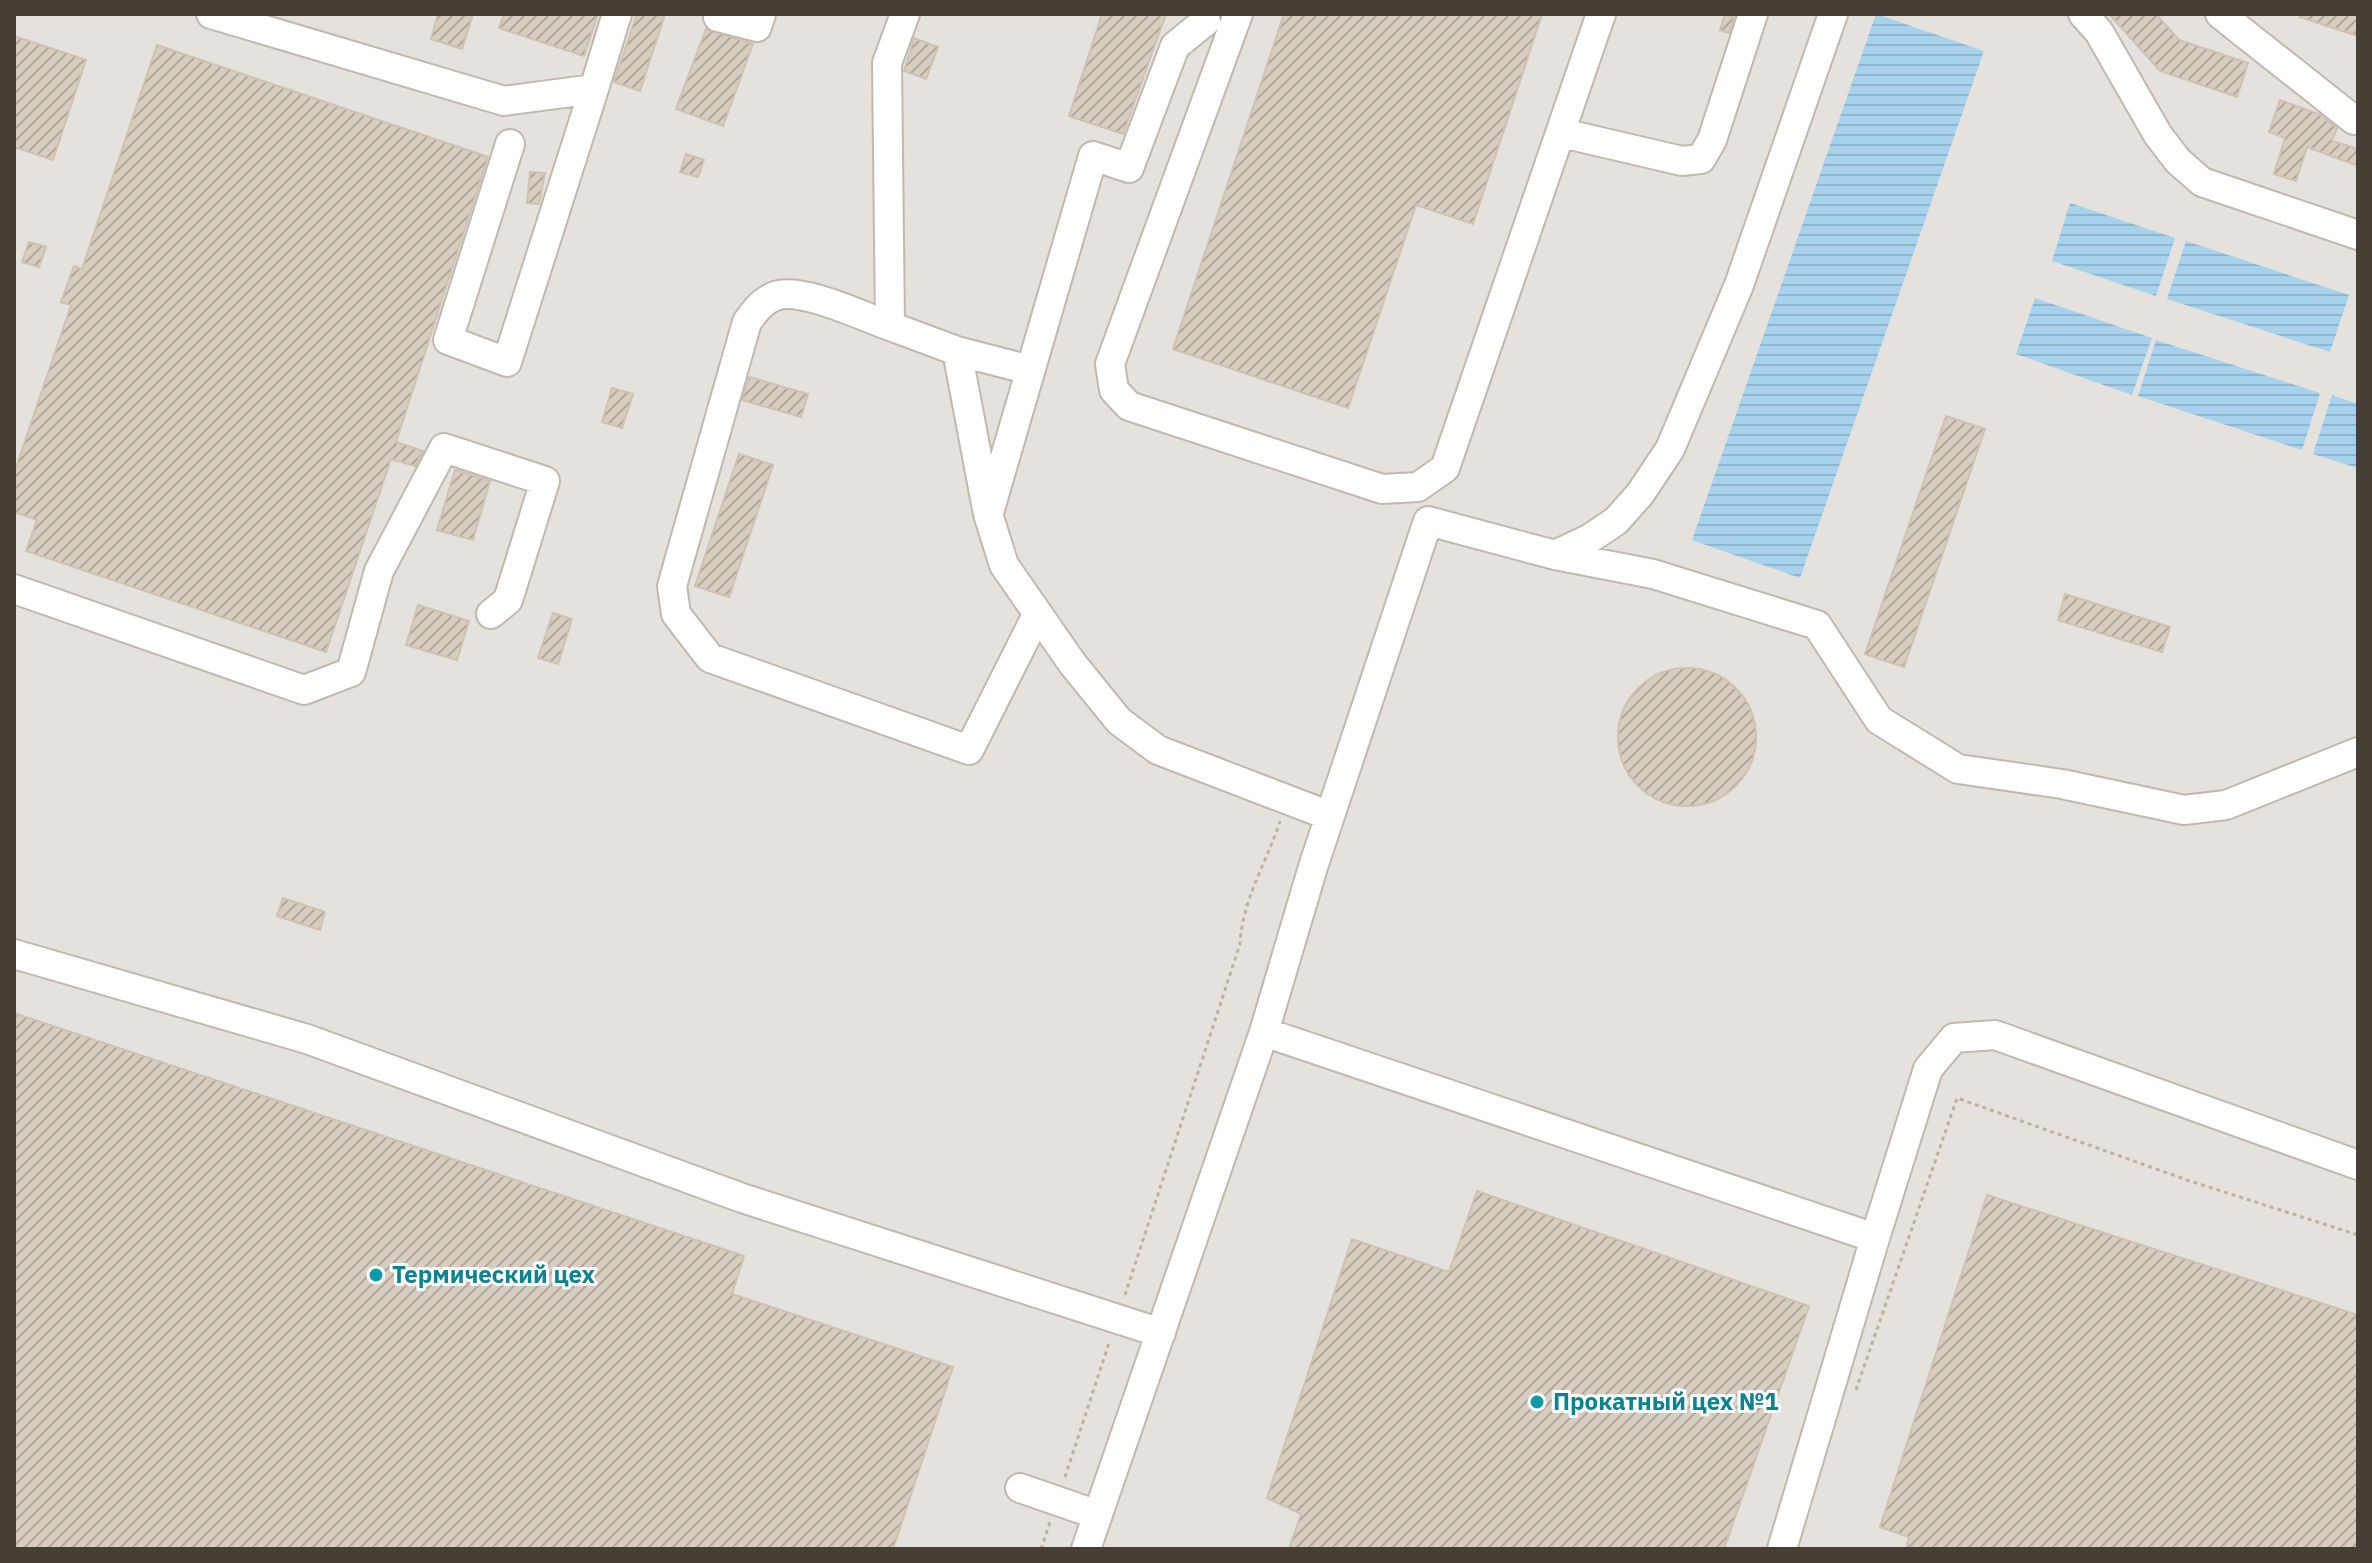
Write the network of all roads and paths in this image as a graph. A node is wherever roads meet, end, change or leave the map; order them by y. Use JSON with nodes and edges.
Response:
{"nodes":[{"id":1,"x":211,"y":14,"type":"edge"},
{"id":2,"x":617,"y":14,"type":"edge"},
{"id":3,"x":761,"y":14,"type":"edge"},
{"id":4,"x":905,"y":14,"type":"edge"},
{"id":5,"x":1238,"y":14,"type":"edge"},
{"id":6,"x":1601,"y":14,"type":"edge"},
{"id":7,"x":1753,"y":14,"type":"edge"},
{"id":8,"x":1833,"y":14,"type":"edge"},
{"id":9,"x":2083,"y":14,"type":"edge"},
{"id":10,"x":2220,"y":14,"type":"edge"},
{"id":11,"x":718,"y":17,"type":"dead end"},
{"id":12,"x":1206,"y":21,"type":"dead end"},
{"id":13,"x":594,"y":89,"type":"junction"},
{"id":14,"x":2354,"y":120,"type":"dead end"},
{"id":15,"x":1562,"y":133,"type":"junction"},
{"id":16,"x":510,"y":144,"type":"dead end"},
{"id":17,"x":2358,"y":235,"type":"edge"},
{"id":18,"x":890,"y":326,"type":"junction"},
{"id":19,"x":957,"y":351,"type":"junction"},
{"id":20,"x":1030,"y":370,"type":"junction"},
{"id":21,"x":988,"y":514,"type":"junction"},
{"id":22,"x":1555,"y":555,"type":"junction"},
{"id":23,"x":14,"y":589,"type":"edge"},
{"id":24,"x":491,"y":614,"type":"dead end"},
{"id":25,"x":1037,"y":615,"type":"junction"},
{"id":26,"x":2358,"y":752,"type":"edge"},
{"id":27,"x":1279,"y":811,"type":"dead end"},
{"id":28,"x":1330,"y":816,"type":"junction"},
{"id":29,"x":14,"y":954,"type":"edge"},
{"id":30,"x":1264,"y":1032,"type":"junction"},
{"id":31,"x":2358,"y":1165,"type":"edge"},
{"id":32,"x":2358,"y":1235,"type":"edge"},
{"id":33,"x":1875,"y":1238,"type":"junction"},
{"id":34,"x":1117,"y":1320,"type":"junction"},
{"id":35,"x":1161,"y":1333,"type":"junction"},
{"id":36,"x":1853,"y":1399,"type":"dead end"},
{"id":37,"x":1020,"y":1488,"type":"dead end"},
{"id":38,"x":1057,"y":1500,"type":"junction"},
{"id":39,"x":1098,"y":1515,"type":"junction"},
{"id":40,"x":1041,"y":1549,"type":"edge"},
{"id":41,"x":1086,"y":1549,"type":"edge"},
{"id":42,"x":1782,"y":1549,"type":"edge"}],
"edges":[{"from":1,"to":13,"type":"street"},
{"from":2,"to":13,"type":"street"},
{"from":3,"to":11,"type":"street"},
{"from":4,"to":18,"type":"street"},
{"from":5,"to":15,"type":"street"},
{"from":6,"to":15,"type":"street"},
{"from":7,"to":15,"type":"street"},
{"from":8,"to":22,"type":"street"},
{"from":9,"to":17,"type":"street"},
{"from":10,"to":14,"type":"street"},
{"from":12,"to":20,"type":"street"},
{"from":13,"to":16,"type":"street"},
{"from":18,"to":19,"type":"street"},
{"from":18,"to":25,"type":"street"},
{"from":19,"to":20,"type":"street"},
{"from":19,"to":21,"type":"street"},
{"from":20,"to":21,"type":"street"},
{"from":21,"to":25,"type":"street"},
{"from":22,"to":26,"type":"street"},
{"from":22,"to":28,"type":"street"},
{"from":23,"to":24,"type":"street"},
{"from":25,"to":28,"type":"street"},
{"from":27,"to":34,"type":"path"},
{"from":28,"to":30,"type":"street"},
{"from":29,"to":34,"type":"street"},
{"from":30,"to":33,"type":"street"},
{"from":30,"to":35,"type":"street"},
{"from":31,"to":33,"type":"street"},
{"from":32,"to":36,"type":"path"},
{"from":33,"to":42,"type":"street"},
{"from":34,"to":35,"type":"street"},
{"from":34,"to":38,"type":"path"},
{"from":35,"to":39,"type":"street"},
{"from":37,"to":38,"type":"street"},
{"from":38,"to":39,"type":"street"},
{"from":38,"to":40,"type":"path"},
{"from":39,"to":41,"type":"street"}]}
